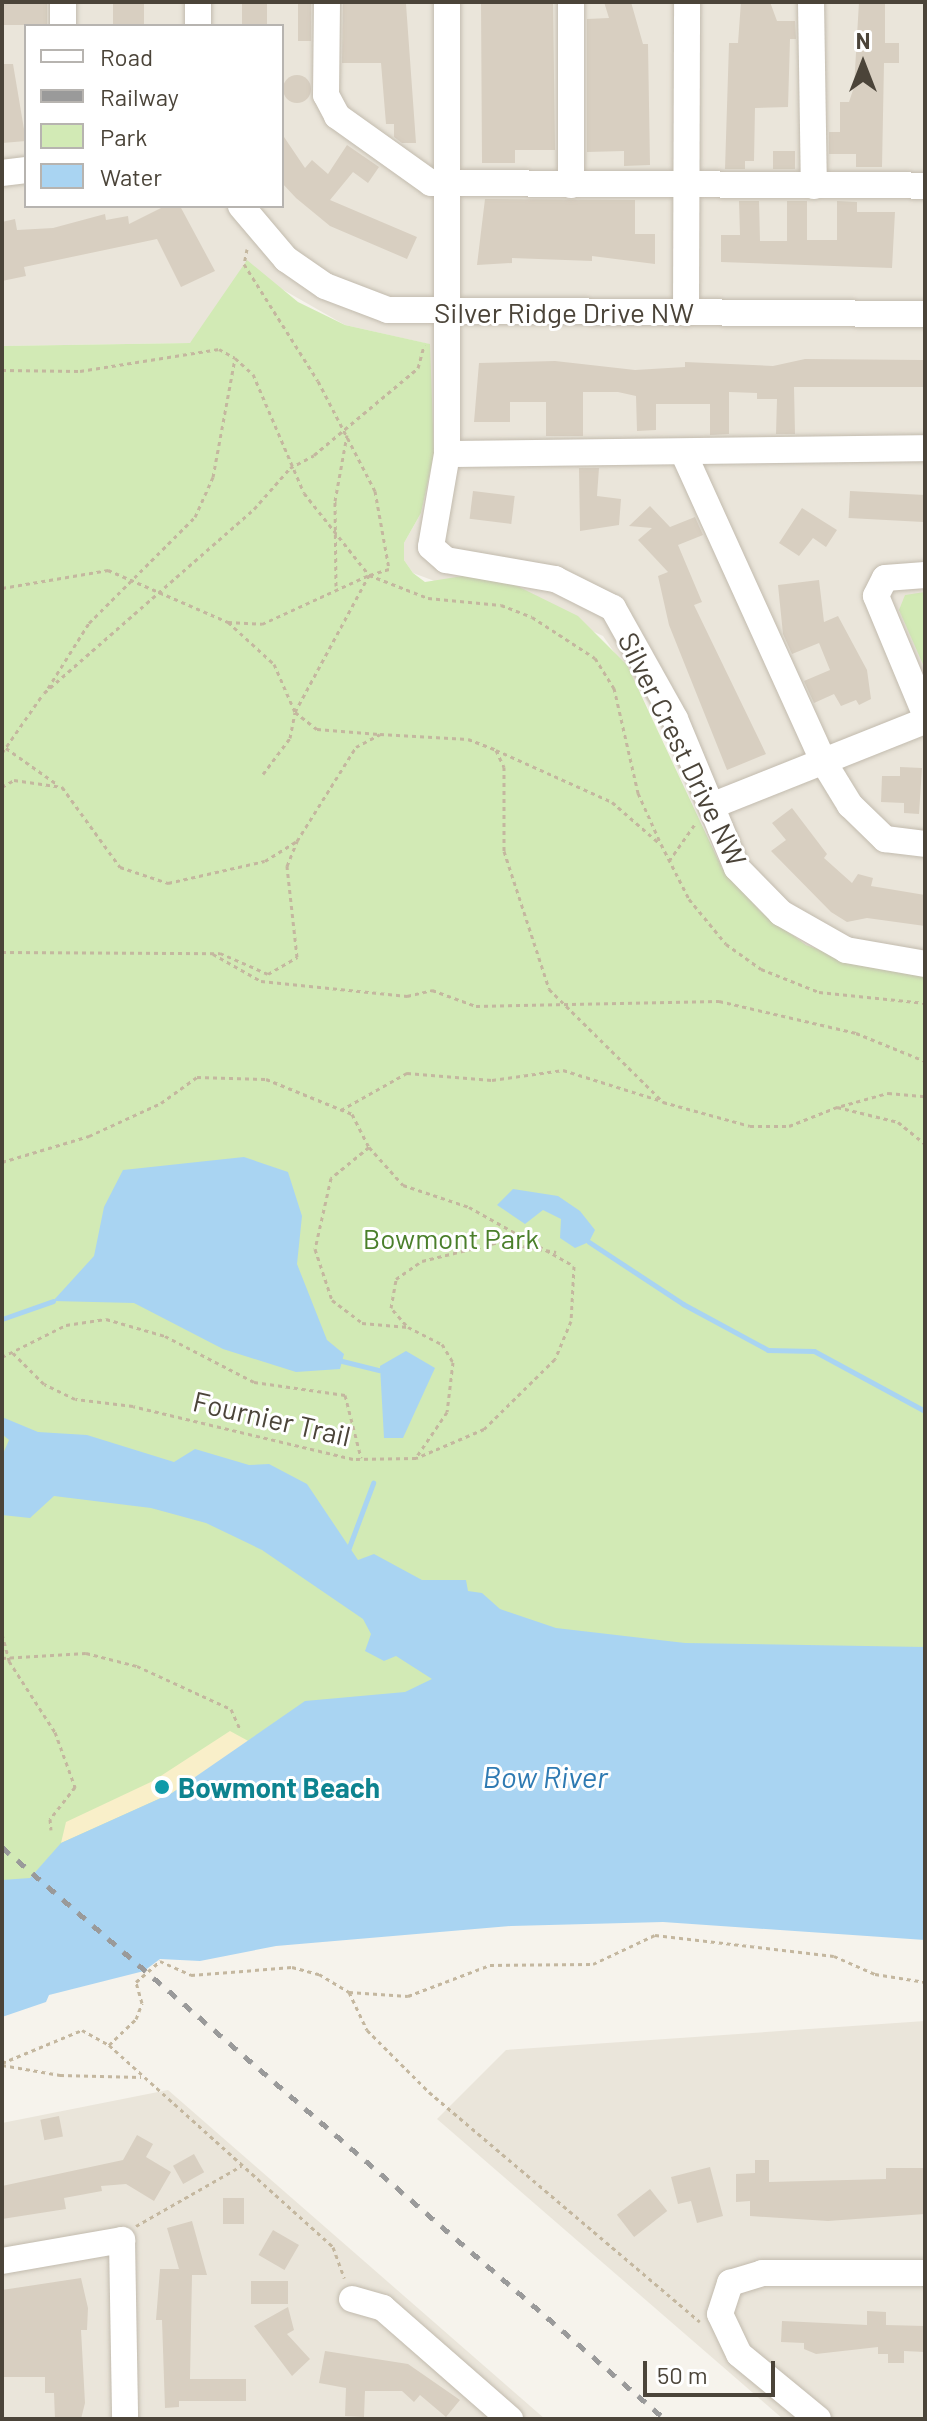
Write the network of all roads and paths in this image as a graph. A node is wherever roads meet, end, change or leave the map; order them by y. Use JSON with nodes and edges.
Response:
{"nodes":[{"id":1,"x":63,"y":2,"type":"edge"},
{"id":2,"x":198,"y":2,"type":"edge"},
{"id":3,"x":327,"y":2,"type":"edge"},
{"id":4,"x":447,"y":2,"type":"edge"},
{"id":5,"x":571,"y":2,"type":"edge"},
{"id":6,"x":687,"y":2,"type":"edge"},
{"id":7,"x":811,"y":2,"type":"edge"},
{"id":8,"x":63,"y":24,"type":"edge"},
{"id":9,"x":198,"y":24,"type":"edge"},
{"id":10,"x":24,"y":170,"type":"edge"},
{"id":11,"x":2,"y":173,"type":"edge"},
{"id":12,"x":447,"y":184,"type":"junction"},
{"id":13,"x":571,"y":185,"type":"junction"},
{"id":14,"x":688,"y":185,"type":"junction"},
{"id":15,"x":814,"y":186,"type":"junction"},
{"id":16,"x":925,"y":186,"type":"edge"},
{"id":17,"x":246,"y":215,"type":"edge"},
{"id":18,"x":686,"y":313,"type":"junction"},
{"id":19,"x":445,"y":314,"type":"junction"},
{"id":20,"x":925,"y":314,"type":"edge"},
{"id":21,"x":425,"y":341,"type":"dead end"},
{"id":22,"x":235,"y":358,"type":"junction"},
{"id":23,"x":2,"y":370,"type":"edge"},
{"id":24,"x":346,"y":433,"type":"junction"},
{"id":25,"x":925,"y":448,"type":"edge"},
{"id":26,"x":683,"y":452,"type":"junction"},
{"id":27,"x":447,"y":454,"type":"junction"},
{"id":28,"x":290,"y":468,"type":"junction"},
{"id":29,"x":336,"y":532,"type":"junction"},
{"id":30,"x":369,"y":575,"type":"junction"},
{"id":31,"x":925,"y":575,"type":"edge"},
{"id":32,"x":133,"y":579,"type":"junction"},
{"id":33,"x":336,"y":586,"type":"junction"},
{"id":34,"x":2,"y":588,"type":"edge"},
{"id":35,"x":164,"y":589,"type":"junction"},
{"id":36,"x":228,"y":622,"type":"junction"},
{"id":37,"x":44,"y":693,"type":"junction"},
{"id":38,"x":295,"y":712,"type":"junction"},
{"id":39,"x":925,"y":714,"type":"edge"},
{"id":40,"x":925,"y":721,"type":"edge"},
{"id":41,"x":380,"y":734,"type":"junction"},
{"id":42,"x":6,"y":748,"type":"junction"},
{"id":43,"x":496,"y":750,"type":"junction"},
{"id":44,"x":2,"y":753,"type":"edge"},
{"id":45,"x":823,"y":761,"type":"junction"},
{"id":46,"x":263,"y":774,"type":"dead end"},
{"id":47,"x":2,"y":787,"type":"edge"},
{"id":48,"x":62,"y":787,"type":"junction"},
{"id":49,"x":703,"y":815,"type":"junction"},
{"id":50,"x":297,"y":841,"type":"junction"},
{"id":51,"x":661,"y":844,"type":"junction"},
{"id":52,"x":925,"y":844,"type":"edge"},
{"id":53,"x":669,"y":861,"type":"junction"},
{"id":54,"x":2,"y":952,"type":"edge"},
{"id":55,"x":213,"y":954,"type":"junction"},
{"id":56,"x":925,"y":964,"type":"edge"},
{"id":57,"x":925,"y":1003,"type":"edge"},
{"id":58,"x":563,"y":1004,"type":"junction"},
{"id":59,"x":925,"y":1061,"type":"edge"},
{"id":60,"x":925,"y":1096,"type":"edge"},
{"id":61,"x":663,"y":1102,"type":"junction"},
{"id":62,"x":837,"y":1107,"type":"junction"},
{"id":63,"x":341,"y":1110,"type":"junction"},
{"id":64,"x":925,"y":1144,"type":"edge"},
{"id":65,"x":369,"y":1147,"type":"junction"},
{"id":66,"x":2,"y":1162,"type":"edge"},
{"id":67,"x":559,"y":1253,"type":"junction"},
{"id":68,"x":408,"y":1327,"type":"junction"},
{"id":69,"x":12,"y":1352,"type":"junction"},
{"id":70,"x":2,"y":1357,"type":"edge"},
{"id":71,"x":416,"y":1458,"type":"junction"},
{"id":72,"x":361,"y":1459,"type":"junction"},
{"id":73,"x":2,"y":1634,"type":"edge"},
{"id":74,"x":2,"y":1658,"type":"edge"},
{"id":75,"x":9,"y":1661,"type":"junction"},
{"id":76,"x":241,"y":1731,"type":"dead end"},
{"id":77,"x":51,"y":1830,"type":"dead end"},
{"id":78,"x":925,"y":1982,"type":"edge"},
{"id":79,"x":349,"y":1992,"type":"junction"},
{"id":80,"x":109,"y":2045,"type":"junction"},
{"id":81,"x":2,"y":2064,"type":"edge"},
{"id":82,"x":144,"y":2078,"type":"junction"},
{"id":83,"x":242,"y":2165,"type":"junction"},
{"id":84,"x":122,"y":2240,"type":"junction"},
{"id":85,"x":2,"y":2261,"type":"edge"},
{"id":86,"x":925,"y":2273,"type":"edge"},
{"id":87,"x":352,"y":2299,"type":"joint"},
{"id":88,"x":703,"y":2324,"type":"dead end"},
{"id":89,"x":125,"y":2419,"type":"edge"},
{"id":90,"x":510,"y":2419,"type":"edge"},
{"id":91,"x":818,"y":2419,"type":"edge"}],
"edges":[{"from":1,"to":8,"type":"street"},
{"from":2,"to":9,"type":"street"},
{"from":3,"to":12,"type":"street"},
{"from":4,"to":12,"type":"street","name":"Silver Crest Drive NW"},
{"from":5,"to":13,"type":"street"},
{"from":6,"to":14,"type":"street"},
{"from":7,"to":15,"type":"street"},
{"from":10,"to":11,"type":"street"},
{"from":12,"to":13,"type":"street"},
{"from":12,"to":19,"type":"street","name":"Silver Crest Drive NW"},
{"from":13,"to":14,"type":"street"},
{"from":14,"to":15,"type":"street"},
{"from":14,"to":18,"type":"street"},
{"from":15,"to":16,"type":"street"},
{"from":17,"to":19,"type":"street","name":"Silver Ridge Drive NW"},
{"from":17,"to":24,"type":"path"},
{"from":18,"to":19,"type":"street","name":"Silver Ridge Drive NW"},
{"from":18,"to":20,"type":"street","name":"Silver Ridge Drive NW"},
{"from":19,"to":27,"type":"street","name":"Silver Crest Drive NW"},
{"from":21,"to":24,"type":"path"},
{"from":22,"to":23,"type":"path"},
{"from":22,"to":28,"type":"path"},
{"from":22,"to":32,"type":"path"},
{"from":24,"to":28,"type":"path"},
{"from":24,"to":29,"type":"path"},
{"from":24,"to":30,"type":"path"},
{"from":25,"to":26,"type":"street"},
{"from":26,"to":27,"type":"street"},
{"from":26,"to":45,"type":"street"},
{"from":27,"to":49,"type":"street","name":"Silver Crest Drive NW"},
{"from":28,"to":29,"type":"path"},
{"from":28,"to":35,"type":"path"},
{"from":29,"to":30,"type":"path"},
{"from":29,"to":33,"type":"path"},
{"from":30,"to":33,"type":"path"},
{"from":30,"to":38,"type":"path"},
{"from":30,"to":51,"type":"path"},
{"from":31,"to":39,"type":"street"},
{"from":32,"to":34,"type":"path"},
{"from":32,"to":35,"type":"path"},
{"from":32,"to":37,"type":"path"},
{"from":33,"to":36,"type":"path"},
{"from":35,"to":36,"type":"path"},
{"from":35,"to":37,"type":"path"},
{"from":36,"to":38,"type":"path"},
{"from":37,"to":42,"type":"path"},
{"from":38,"to":41,"type":"path"},
{"from":38,"to":46,"type":"path"},
{"from":40,"to":45,"type":"street"},
{"from":41,"to":43,"type":"path"},
{"from":41,"to":50,"type":"path"},
{"from":42,"to":44,"type":"path"},
{"from":42,"to":48,"type":"path"},
{"from":43,"to":51,"type":"path"},
{"from":43,"to":58,"type":"path"},
{"from":45,"to":49,"type":"street"},
{"from":45,"to":52,"type":"street"},
{"from":47,"to":48,"type":"path"},
{"from":48,"to":50,"type":"path"},
{"from":49,"to":53,"type":"path"},
{"from":49,"to":56,"type":"street","name":"Silver Crest Drive NW"},
{"from":50,"to":55,"type":"path"},
{"from":51,"to":53,"type":"path"},
{"from":53,"to":57,"type":"path"},
{"from":54,"to":55,"type":"path"},
{"from":55,"to":58,"type":"path"},
{"from":58,"to":59,"type":"path"},
{"from":58,"to":61,"type":"path"},
{"from":60,"to":62,"type":"path"},
{"from":61,"to":62,"type":"path"},
{"from":61,"to":63,"type":"path"},
{"from":62,"to":64,"type":"path"},
{"from":63,"to":65,"type":"path"},
{"from":63,"to":66,"type":"path"},
{"from":65,"to":67,"type":"path"},
{"from":65,"to":68,"type":"path"},
{"from":67,"to":68,"type":"path"},
{"from":67,"to":71,"type":"path","name":"Fournier Trail"},
{"from":68,"to":71,"type":"path"},
{"from":69,"to":70,"type":"path"},
{"from":69,"to":72,"type":"path","name":"Fournier Trail"},
{"from":69,"to":72,"type":"path"},
{"from":71,"to":72,"type":"path","name":"Fournier Trail"},
{"from":73,"to":75,"type":"path"},
{"from":74,"to":75,"type":"path"},
{"from":75,"to":76,"type":"path"},
{"from":75,"to":77,"type":"path"},
{"from":78,"to":79,"type":"path"},
{"from":79,"to":80,"type":"path"},
{"from":79,"to":88,"type":"path"},
{"from":80,"to":81,"type":"path"},
{"from":80,"to":82,"type":"path"},
{"from":81,"to":82,"type":"path"},
{"from":82,"to":83,"type":"path"},
{"from":83,"to":84,"type":"path"},
{"from":83,"to":87,"type":"path"},
{"from":84,"to":85,"type":"street"},
{"from":84,"to":89,"type":"street"},
{"from":86,"to":91,"type":"street"},
{"from":87,"to":90,"type":"street"}]}
